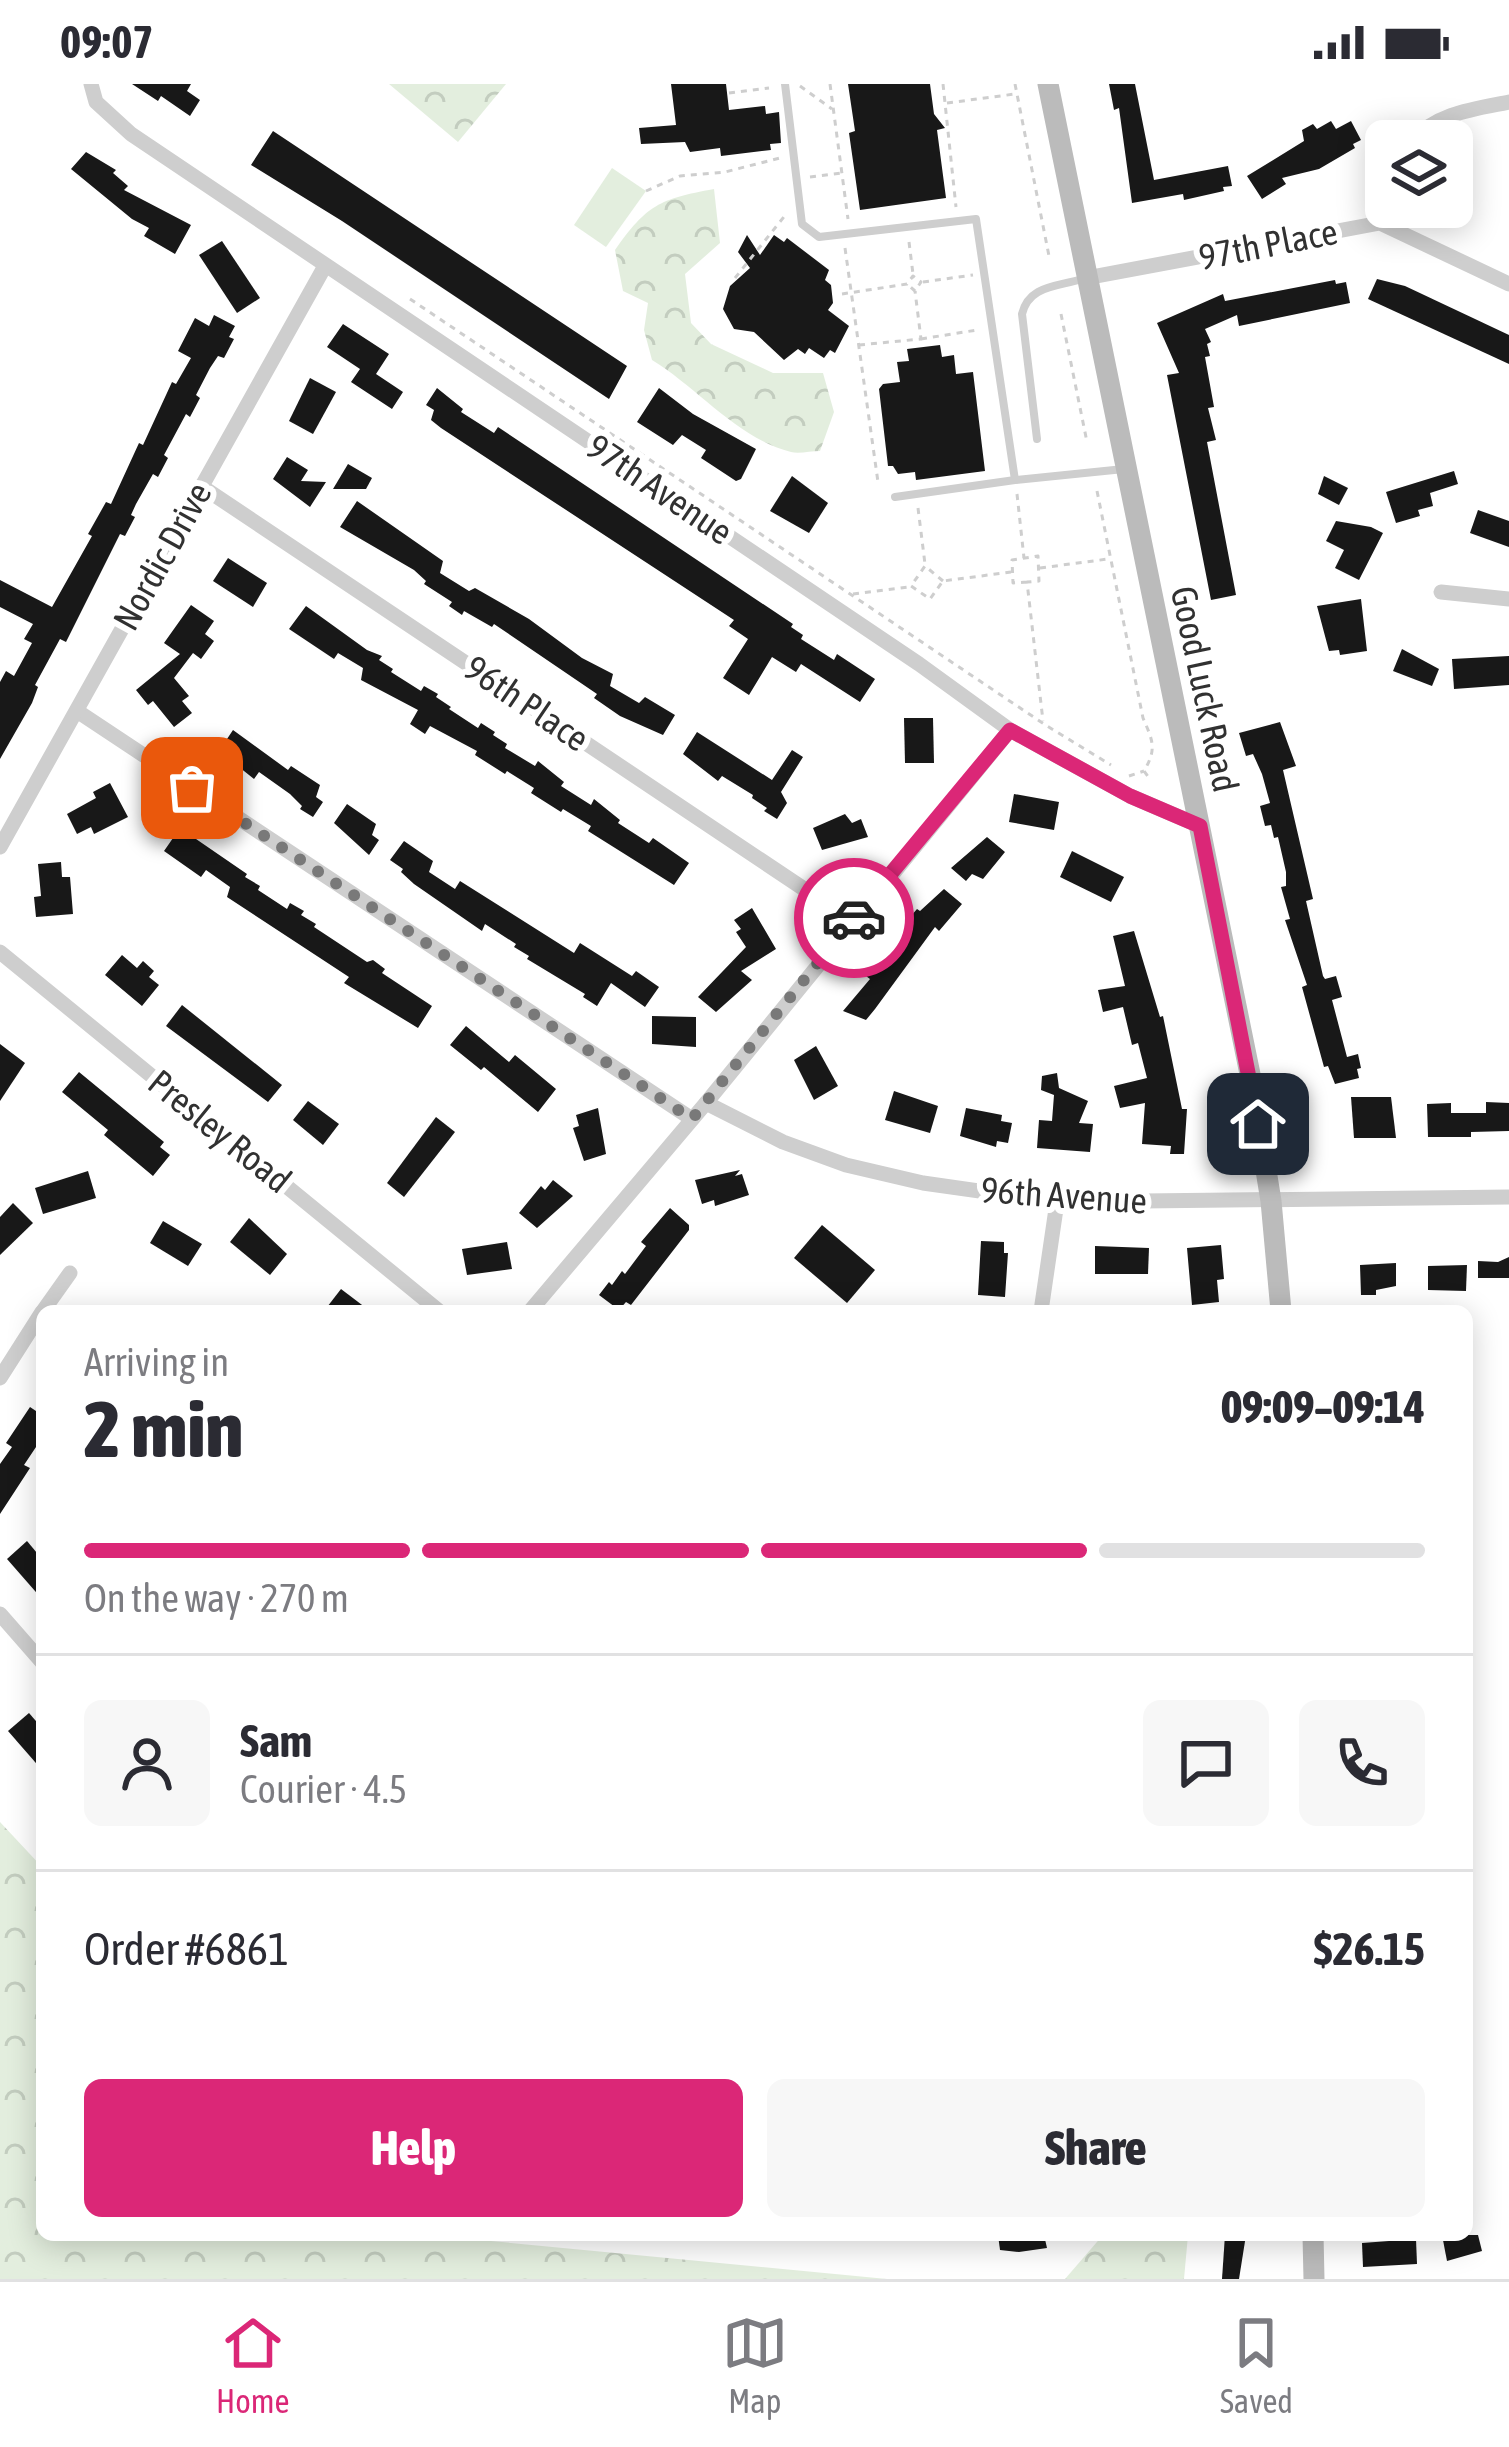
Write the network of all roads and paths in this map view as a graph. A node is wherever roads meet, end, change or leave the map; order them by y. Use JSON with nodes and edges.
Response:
{"nodes":[{"id":1,"x":91,"y":84,"type":"edge"},
{"id":2,"x":797,"y":84,"type":"edge"},
{"id":3,"x":830,"y":84,"type":"edge"},
{"id":4,"x":943,"y":84,"type":"edge"},
{"id":5,"x":1015,"y":84,"type":"edge"},
{"id":6,"x":1048,"y":84,"type":"edge"},
{"id":7,"x":785,"y":85,"type":"edge"},
{"id":8,"x":729,"y":92,"type":"dead end"},
{"id":9,"x":1017,"y":94,"type":"junction"},
{"id":10,"x":1509,"y":102,"type":"edge"},
{"id":11,"x":945,"y":103,"type":"junction"},
{"id":12,"x":833,"y":110,"type":"junction"},
{"id":13,"x":1441,"y":120,"type":"edge"},
{"id":14,"x":794,"y":156,"type":"junction"},
{"id":15,"x":842,"y":172,"type":"junction"},
{"id":16,"x":796,"y":178,"type":"junction"},
{"id":17,"x":646,"y":191,"type":"dead end"},
{"id":18,"x":800,"y":208,"type":"junction"},
{"id":19,"x":958,"y":221,"type":"junction"},
{"id":20,"x":1365,"y":226,"type":"edge"},
{"id":21,"x":907,"y":227,"type":"junction"},
{"id":22,"x":1391,"y":228,"type":"edge"},
{"id":23,"x":847,"y":234,"type":"junction"},
{"id":24,"x":1049,"y":256,"type":"dead end"},
{"id":25,"x":325,"y":266,"type":"junction"},
{"id":26,"x":984,"y":273,"type":"junction"},
{"id":27,"x":913,"y":276,"type":"junction"},
{"id":28,"x":735,"y":278,"type":"dead end"},
{"id":29,"x":1087,"y":278,"type":"junction"},
{"id":30,"x":921,"y":282,"type":"junction"},
{"id":31,"x":907,"y":284,"type":"junction"},
{"id":32,"x":1509,"y":284,"type":"edge"},
{"id":33,"x":915,"y":291,"type":"junction"},
{"id":34,"x":851,"y":292,"type":"junction"},
{"id":35,"x":842,"y":294,"type":"dead end"},
{"id":36,"x":407,"y":297,"type":"dead end"},
{"id":37,"x":1061,"y":314,"type":"dead end"},
{"id":38,"x":859,"y":345,"type":"junction"},
{"id":39,"x":1037,"y":439,"type":"dead end"},
{"id":40,"x":1087,"y":442,"type":"dead end"},
{"id":41,"x":1125,"y":469,"type":"junction"},
{"id":42,"x":1015,"y":479,"type":"junction"},
{"id":43,"x":878,"y":482,"type":"dead end"},
{"id":44,"x":201,"y":486,"type":"junction"},
{"id":45,"x":1097,"y":491,"type":"dead end"},
{"id":46,"x":917,"y":494,"type":"junction"},
{"id":47,"x":896,"y":497,"type":"dead end"},
{"id":48,"x":1024,"y":558,"type":"junction"},
{"id":49,"x":1111,"y":558,"type":"junction"},
{"id":50,"x":925,"y":566,"type":"junction"},
{"id":51,"x":1038,"y":568,"type":"junction"},
{"id":52,"x":1013,"y":572,"type":"junction"},
{"id":53,"x":944,"y":581,"type":"junction"},
{"id":54,"x":1027,"y":582,"type":"junction"},
{"id":55,"x":911,"y":586,"type":"junction"},
{"id":56,"x":1441,"y":592,"type":"dead end"},
{"id":57,"x":853,"y":594,"type":"junction"},
{"id":58,"x":1509,"y":599,"type":"edge"},
{"id":59,"x":77,"y":711,"type":"junction"},
{"id":60,"x":1043,"y":723,"type":"junction"},
{"id":61,"x":1010,"y":730,"type":"junction"},
{"id":62,"x":1112,"y":765,"type":"dead end"},
{"id":63,"x":1144,"y":770,"type":"junction"},
{"id":64,"x":1128,"y":776,"type":"dead end"},
{"id":65,"x":1149,"y":778,"type":"dead end"},
{"id":66,"x":1200,"y":826,"type":"junction"},
{"id":67,"x":0,"y":847,"type":"edge"},
{"id":68,"x":852,"y":921,"type":"junction"},
{"id":69,"x":0,"y":953,"type":"edge"},
{"id":70,"x":706,"y":1103,"type":"junction"},
{"id":71,"x":692,"y":1119,"type":"junction"},
{"id":72,"x":1509,"y":1197,"type":"edge"},
{"id":73,"x":1270,"y":1201,"type":"junction"},
{"id":74,"x":1057,"y":1202,"type":"junction"},
{"id":75,"x":70,"y":1273,"type":"dead end"},
{"id":76,"x":46,"y":1305,"type":"edge"},
{"id":77,"x":420,"y":1305,"type":"edge"},
{"id":78,"x":535,"y":1305,"type":"edge"},
{"id":79,"x":1042,"y":1305,"type":"edge"},
{"id":80,"x":1280,"y":1305,"type":"edge"},
{"id":81,"x":36,"y":1321,"type":"edge"},
{"id":82,"x":0,"y":1378,"type":"edge"},
{"id":83,"x":0,"y":1614,"type":"edge"},
{"id":84,"x":36,"y":1655,"type":"edge"},
{"id":85,"x":1313,"y":2241,"type":"edge"},
{"id":86,"x":1314,"y":2279,"type":"edge"}],
"edges":[{"from":1,"to":25,"type":"street","name":"97th Avenue"},
{"from":2,"to":12,"type":"path"},
{"from":3,"to":12,"type":"path"},
{"from":4,"to":11,"type":"path"},
{"from":5,"to":9,"type":"path"},
{"from":6,"to":29,"type":"main road","name":"Good Luck Road"},
{"from":7,"to":8,"type":"path"},
{"from":7,"to":14,"type":"lane"},
{"from":9,"to":11,"type":"path"},
{"from":9,"to":24,"type":"path"},
{"from":10,"to":13,"type":"street"},
{"from":11,"to":19,"type":"path"},
{"from":12,"to":15,"type":"path"},
{"from":14,"to":16,"type":"lane"},
{"from":14,"to":17,"type":"path"},
{"from":15,"to":16,"type":"path"},
{"from":15,"to":23,"type":"path"},
{"from":16,"to":18,"type":"lane"},
{"from":18,"to":23,"type":"lane"},
{"from":18,"to":28,"type":"path"},
{"from":19,"to":21,"type":"lane"},
{"from":19,"to":26,"type":"lane"},
{"from":20,"to":29,"type":"street","name":"97th Place"},
{"from":21,"to":23,"type":"lane"},
{"from":21,"to":27,"type":"path"},
{"from":22,"to":32,"type":"street","name":"97th Place"},
{"from":23,"to":34,"type":"path"},
{"from":25,"to":44,"type":"street","name":"Nordic Drive"},
{"from":25,"to":61,"type":"street","name":"97th Avenue"},
{"from":26,"to":30,"type":"path"},
{"from":26,"to":42,"type":"lane"},
{"from":27,"to":30,"type":"path"},
{"from":27,"to":31,"type":"path"},
{"from":29,"to":39,"type":"lane"},
{"from":29,"to":41,"type":"main road","name":"Good Luck Road"},
{"from":30,"to":33,"type":"path"},
{"from":31,"to":33,"type":"path"},
{"from":31,"to":34,"type":"path"},
{"from":33,"to":38,"type":"path"},
{"from":34,"to":35,"type":"path"},
{"from":34,"to":38,"type":"path"},
{"from":36,"to":57,"type":"path"},
{"from":37,"to":40,"type":"path"},
{"from":38,"to":43,"type":"path"},
{"from":41,"to":42,"type":"lane"},
{"from":41,"to":66,"type":"main road","name":"Good Luck Road"},
{"from":42,"to":46,"type":"lane"},
{"from":42,"to":48,"type":"path"},
{"from":44,"to":59,"type":"street","name":"Nordic Drive"},
{"from":44,"to":68,"type":"street","name":"96th Place"},
{"from":45,"to":49,"type":"path"},
{"from":46,"to":47,"type":"lane"},
{"from":46,"to":50,"type":"path"},
{"from":48,"to":51,"type":"path"},
{"from":48,"to":52,"type":"path"},
{"from":49,"to":51,"type":"path"},
{"from":49,"to":63,"type":"path"},
{"from":50,"to":53,"type":"path"},
{"from":50,"to":55,"type":"path"},
{"from":51,"to":54,"type":"path"},
{"from":52,"to":53,"type":"path"},
{"from":52,"to":54,"type":"path"},
{"from":53,"to":55,"type":"path"},
{"from":54,"to":60,"type":"path"},
{"from":55,"to":57,"type":"path"},
{"from":56,"to":58,"type":"street"},
{"from":57,"to":60,"type":"path"},
{"from":59,"to":67,"type":"street","name":"Nordic Drive"},
{"from":59,"to":71,"type":"street"},
{"from":60,"to":62,"type":"path"},
{"from":61,"to":66,"type":"street","name":"97th Avenue"},
{"from":61,"to":68,"type":"street"},
{"from":63,"to":64,"type":"path"},
{"from":63,"to":65,"type":"path"},
{"from":66,"to":73,"type":"main road","name":"Good Luck Road"},
{"from":68,"to":70,"type":"street"},
{"from":69,"to":77,"type":"street","name":"Presley Road"},
{"from":70,"to":71,"type":"street"},
{"from":70,"to":74,"type":"street","name":"96th Avenue"},
{"from":71,"to":78,"type":"street"},
{"from":72,"to":73,"type":"street","name":"96th Avenue"},
{"from":73,"to":74,"type":"street","name":"96th Avenue"},
{"from":73,"to":80,"type":"main road","name":"Good Luck Road"},
{"from":74,"to":79,"type":"street"},
{"from":75,"to":76,"type":"street"},
{"from":81,"to":82,"type":"street"},
{"from":83,"to":84,"type":"street"},
{"from":85,"to":86,"type":"main road"}]}
